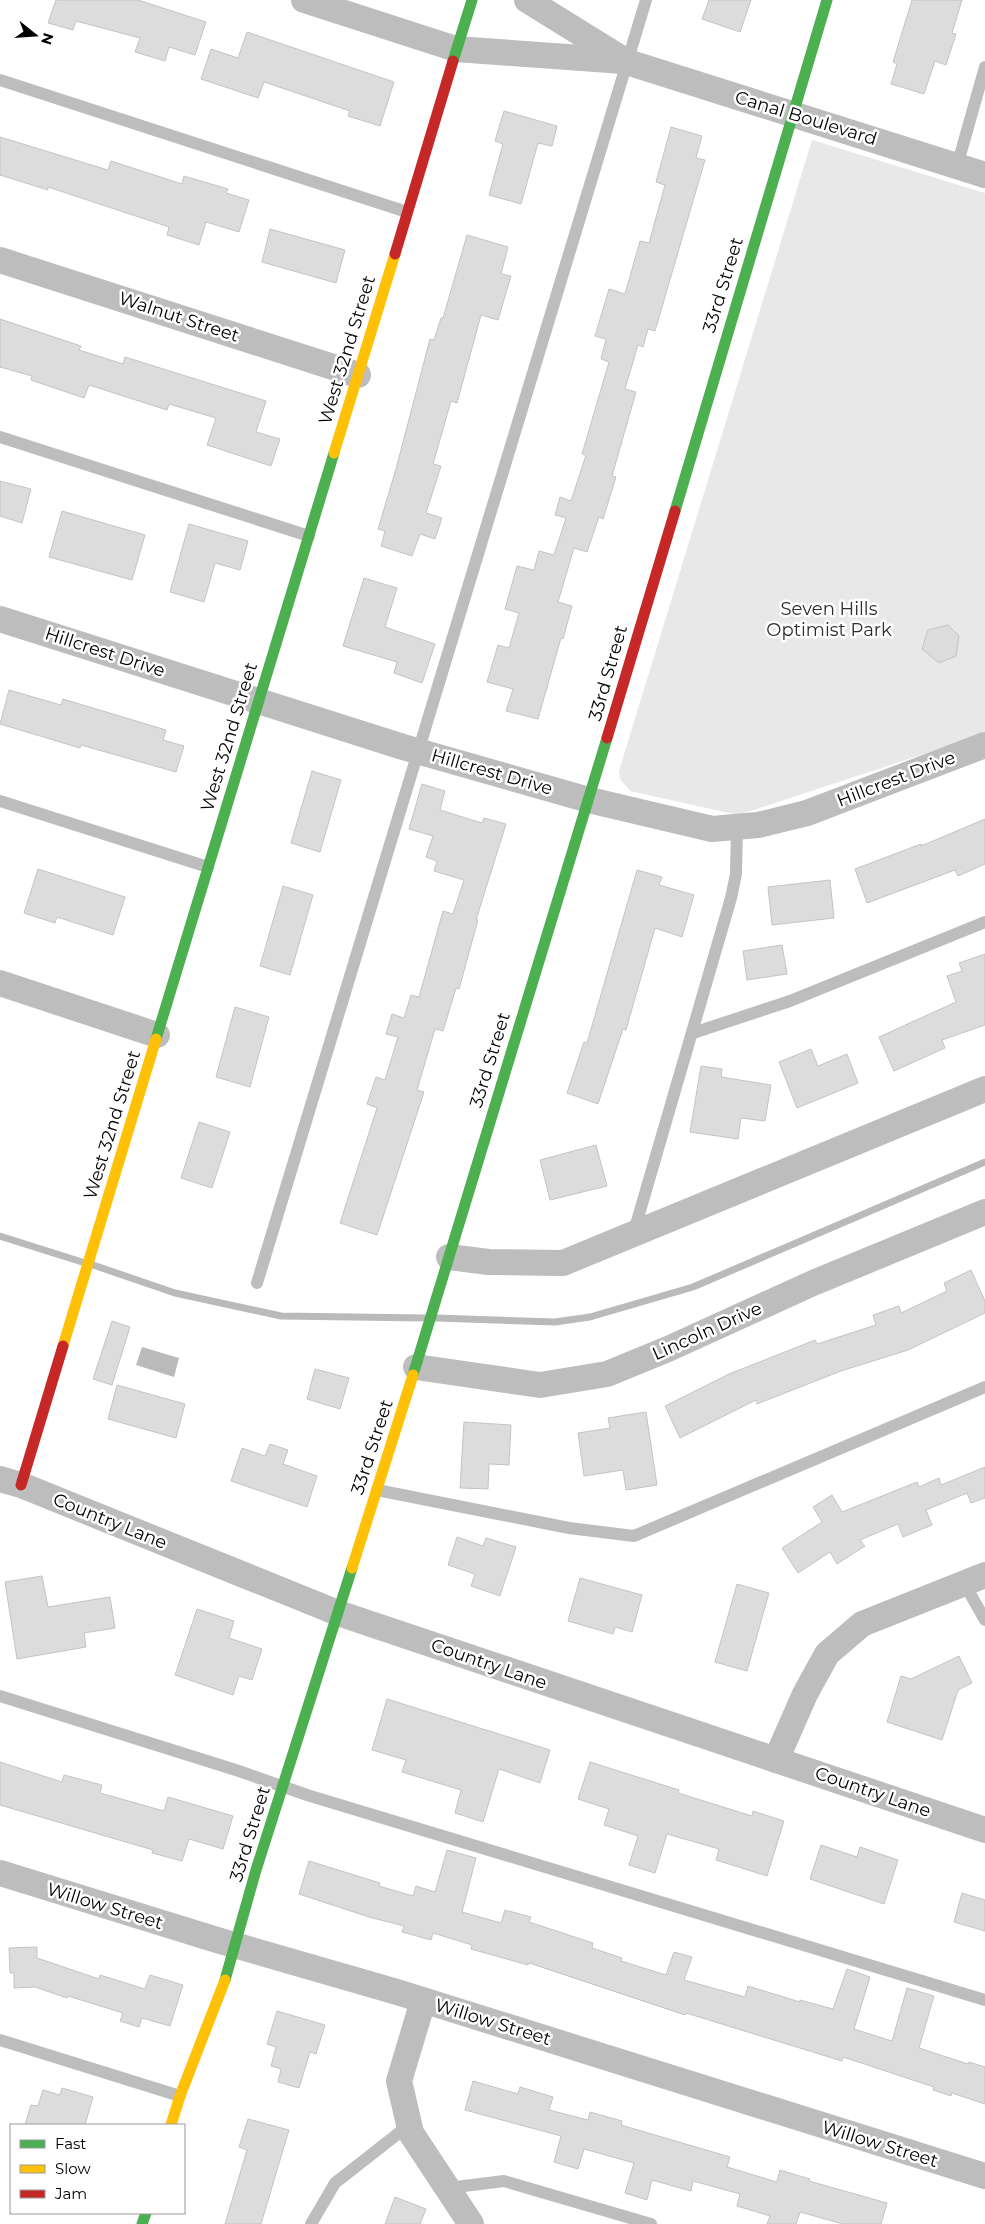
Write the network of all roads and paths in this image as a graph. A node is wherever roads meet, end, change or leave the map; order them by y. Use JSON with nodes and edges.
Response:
{"nodes":[{"id":1,"x":304,"y":0,"type":"edge"},
{"id":2,"x":472,"y":0,"type":"edge"},
{"id":3,"x":527,"y":0,"type":"edge"},
{"id":4,"x":646,"y":0,"type":"edge"},
{"id":5,"x":827,"y":0,"type":"edge"},
{"id":6,"x":456,"y":49,"type":"junction"},
{"id":7,"x":627,"y":62,"type":"junction"},
{"id":8,"x":985,"y":67,"type":"edge"},
{"id":9,"x":0,"y":80,"type":"edge"},
{"id":10,"x":792,"y":114,"type":"junction"},
{"id":11,"x":957,"y":166,"type":"junction"},
{"id":12,"x":985,"y":175,"type":"edge"},
{"id":13,"x":407,"y":212,"type":"junction"},
{"id":14,"x":0,"y":260,"type":"edge"},
{"id":15,"x":358,"y":375,"type":"junction"},
{"id":16,"x":0,"y":437,"type":"edge"},
{"id":17,"x":309,"y":536,"type":"junction"},
{"id":18,"x":0,"y":619,"type":"edge"},
{"id":19,"x":259,"y":701,"type":"junction"},
{"id":20,"x":985,"y":745,"type":"edge"},
{"id":21,"x":418,"y":751,"type":"junction"},
{"id":22,"x":589,"y":800,"type":"junction"},
{"id":23,"x":0,"y":801,"type":"edge"},
{"id":24,"x":737,"y":827,"type":"junction"},
{"id":25,"x":208,"y":867,"type":"junction"},
{"id":26,"x":985,"y":922,"type":"edge"},
{"id":27,"x":0,"y":983,"type":"edge"},
{"id":28,"x":693,"y":1033,"type":"junction"},
{"id":29,"x":158,"y":1034,"type":"junction"},
{"id":30,"x":985,"y":1089,"type":"edge"},
{"id":31,"x":985,"y":1212,"type":"edge"},
{"id":32,"x":633,"y":1235,"type":"junction"},
{"id":33,"x":448,"y":1257,"type":"junction"},
{"id":34,"x":257,"y":1283,"type":"dead end"},
{"id":35,"x":419,"y":1356,"type":"junction"},
{"id":36,"x":985,"y":1387,"type":"edge"},
{"id":37,"x":10,"y":1482,"type":"edge"},
{"id":38,"x":377,"y":1490,"type":"junction"},
{"id":39,"x":974,"y":1579,"type":"edge"},
{"id":40,"x":338,"y":1613,"type":"junction"},
{"id":41,"x":985,"y":1620,"type":"edge"},
{"id":42,"x":0,"y":1696,"type":"edge"},
{"id":43,"x":776,"y":1760,"type":"junction"},
{"id":44,"x":283,"y":1786,"type":"junction"},
{"id":45,"x":985,"y":1830,"type":"edge"},
{"id":46,"x":0,"y":1873,"type":"edge"},
{"id":47,"x":236,"y":1946,"type":"junction"},
{"id":48,"x":985,"y":2000,"type":"edge"},
{"id":49,"x":423,"y":2001,"type":"junction"},
{"id":50,"x":0,"y":2040,"type":"edge"},
{"id":51,"x":180,"y":2096,"type":"junction"},
{"id":52,"x":171,"y":2124,"type":"edge"},
{"id":53,"x":409,"y":2125,"type":"junction"},
{"id":54,"x":985,"y":2176,"type":"edge"},
{"id":55,"x":448,"y":2188,"type":"junction"},
{"id":56,"x":311,"y":2224,"type":"edge"},
{"id":57,"x":471,"y":2224,"type":"edge"},
{"id":58,"x":651,"y":2224,"type":"edge"}],
"edges":[{"from":1,"to":6,"type":"street","name":"Canal Boulevard"},
{"from":2,"to":6,"type":"street","name":"West 32nd Street"},
{"from":3,"to":7,"type":"street","name":"Canal Boulevard"},
{"from":4,"to":7,"type":"lane"},
{"from":5,"to":10,"type":"street","name":"33rd Street"},
{"from":6,"to":7,"type":"street","name":"Canal Boulevard"},
{"from":6,"to":13,"type":"street","name":"West 32nd Street"},
{"from":7,"to":10,"type":"street","name":"Canal Boulevard"},
{"from":7,"to":21,"type":"lane"},
{"from":8,"to":11,"type":"lane"},
{"from":9,"to":13,"type":"lane"},
{"from":10,"to":11,"type":"street","name":"Canal Boulevard"},
{"from":10,"to":22,"type":"street","name":"33rd Street"},
{"from":11,"to":12,"type":"street","name":"Canal Boulevard"},
{"from":13,"to":15,"type":"street","name":"West 32nd Street"},
{"from":14,"to":15,"type":"street","name":"Walnut Street"},
{"from":15,"to":17,"type":"street","name":"West 32nd Street"},
{"from":16,"to":17,"type":"lane"},
{"from":17,"to":19,"type":"street","name":"West 32nd Street"},
{"from":18,"to":19,"type":"street","name":"Hillcrest Drive"},
{"from":19,"to":21,"type":"street","name":"Hillcrest Drive"},
{"from":19,"to":25,"type":"street","name":"West 32nd Street"},
{"from":20,"to":24,"type":"street","name":"Hillcrest Drive"},
{"from":21,"to":22,"type":"street","name":"Hillcrest Drive"},
{"from":21,"to":34,"type":"lane"},
{"from":22,"to":24,"type":"street","name":"Hillcrest Drive"},
{"from":22,"to":33,"type":"street","name":"33rd Street"},
{"from":23,"to":25,"type":"lane"},
{"from":24,"to":28,"type":"lane"},
{"from":25,"to":29,"type":"street","name":"West 32nd Street"},
{"from":26,"to":28,"type":"lane"},
{"from":27,"to":29,"type":"street"},
{"from":28,"to":32,"type":"lane"},
{"from":29,"to":37,"type":"street","name":"West 32nd Street"},
{"from":30,"to":32,"type":"street"},
{"from":31,"to":35,"type":"street","name":"Lincoln Drive"},
{"from":32,"to":33,"type":"street"},
{"from":33,"to":35,"type":"street","name":"33rd Street"},
{"from":35,"to":38,"type":"street","name":"33rd Street"},
{"from":36,"to":38,"type":"lane"},
{"from":37,"to":40,"type":"street","name":"Country Lane"},
{"from":38,"to":40,"type":"street","name":"33rd Street"},
{"from":39,"to":41,"type":"lane"},
{"from":39,"to":43,"type":"street"},
{"from":40,"to":43,"type":"street","name":"Country Lane"},
{"from":40,"to":44,"type":"street","name":"33rd Street"},
{"from":42,"to":44,"type":"lane"},
{"from":43,"to":45,"type":"street","name":"Country Lane"},
{"from":44,"to":47,"type":"street","name":"33rd Street"},
{"from":44,"to":48,"type":"lane"},
{"from":46,"to":47,"type":"street","name":"Willow Street"},
{"from":47,"to":49,"type":"street","name":"Willow Street"},
{"from":47,"to":51,"type":"street","name":"33rd Street"},
{"from":49,"to":53,"type":"street"},
{"from":49,"to":54,"type":"street","name":"Willow Street"},
{"from":50,"to":51,"type":"lane"},
{"from":51,"to":52,"type":"street","name":"33rd Street"},
{"from":53,"to":55,"type":"street"},
{"from":53,"to":56,"type":"lane"},
{"from":55,"to":57,"type":"street"},
{"from":55,"to":58,"type":"lane"}]}
